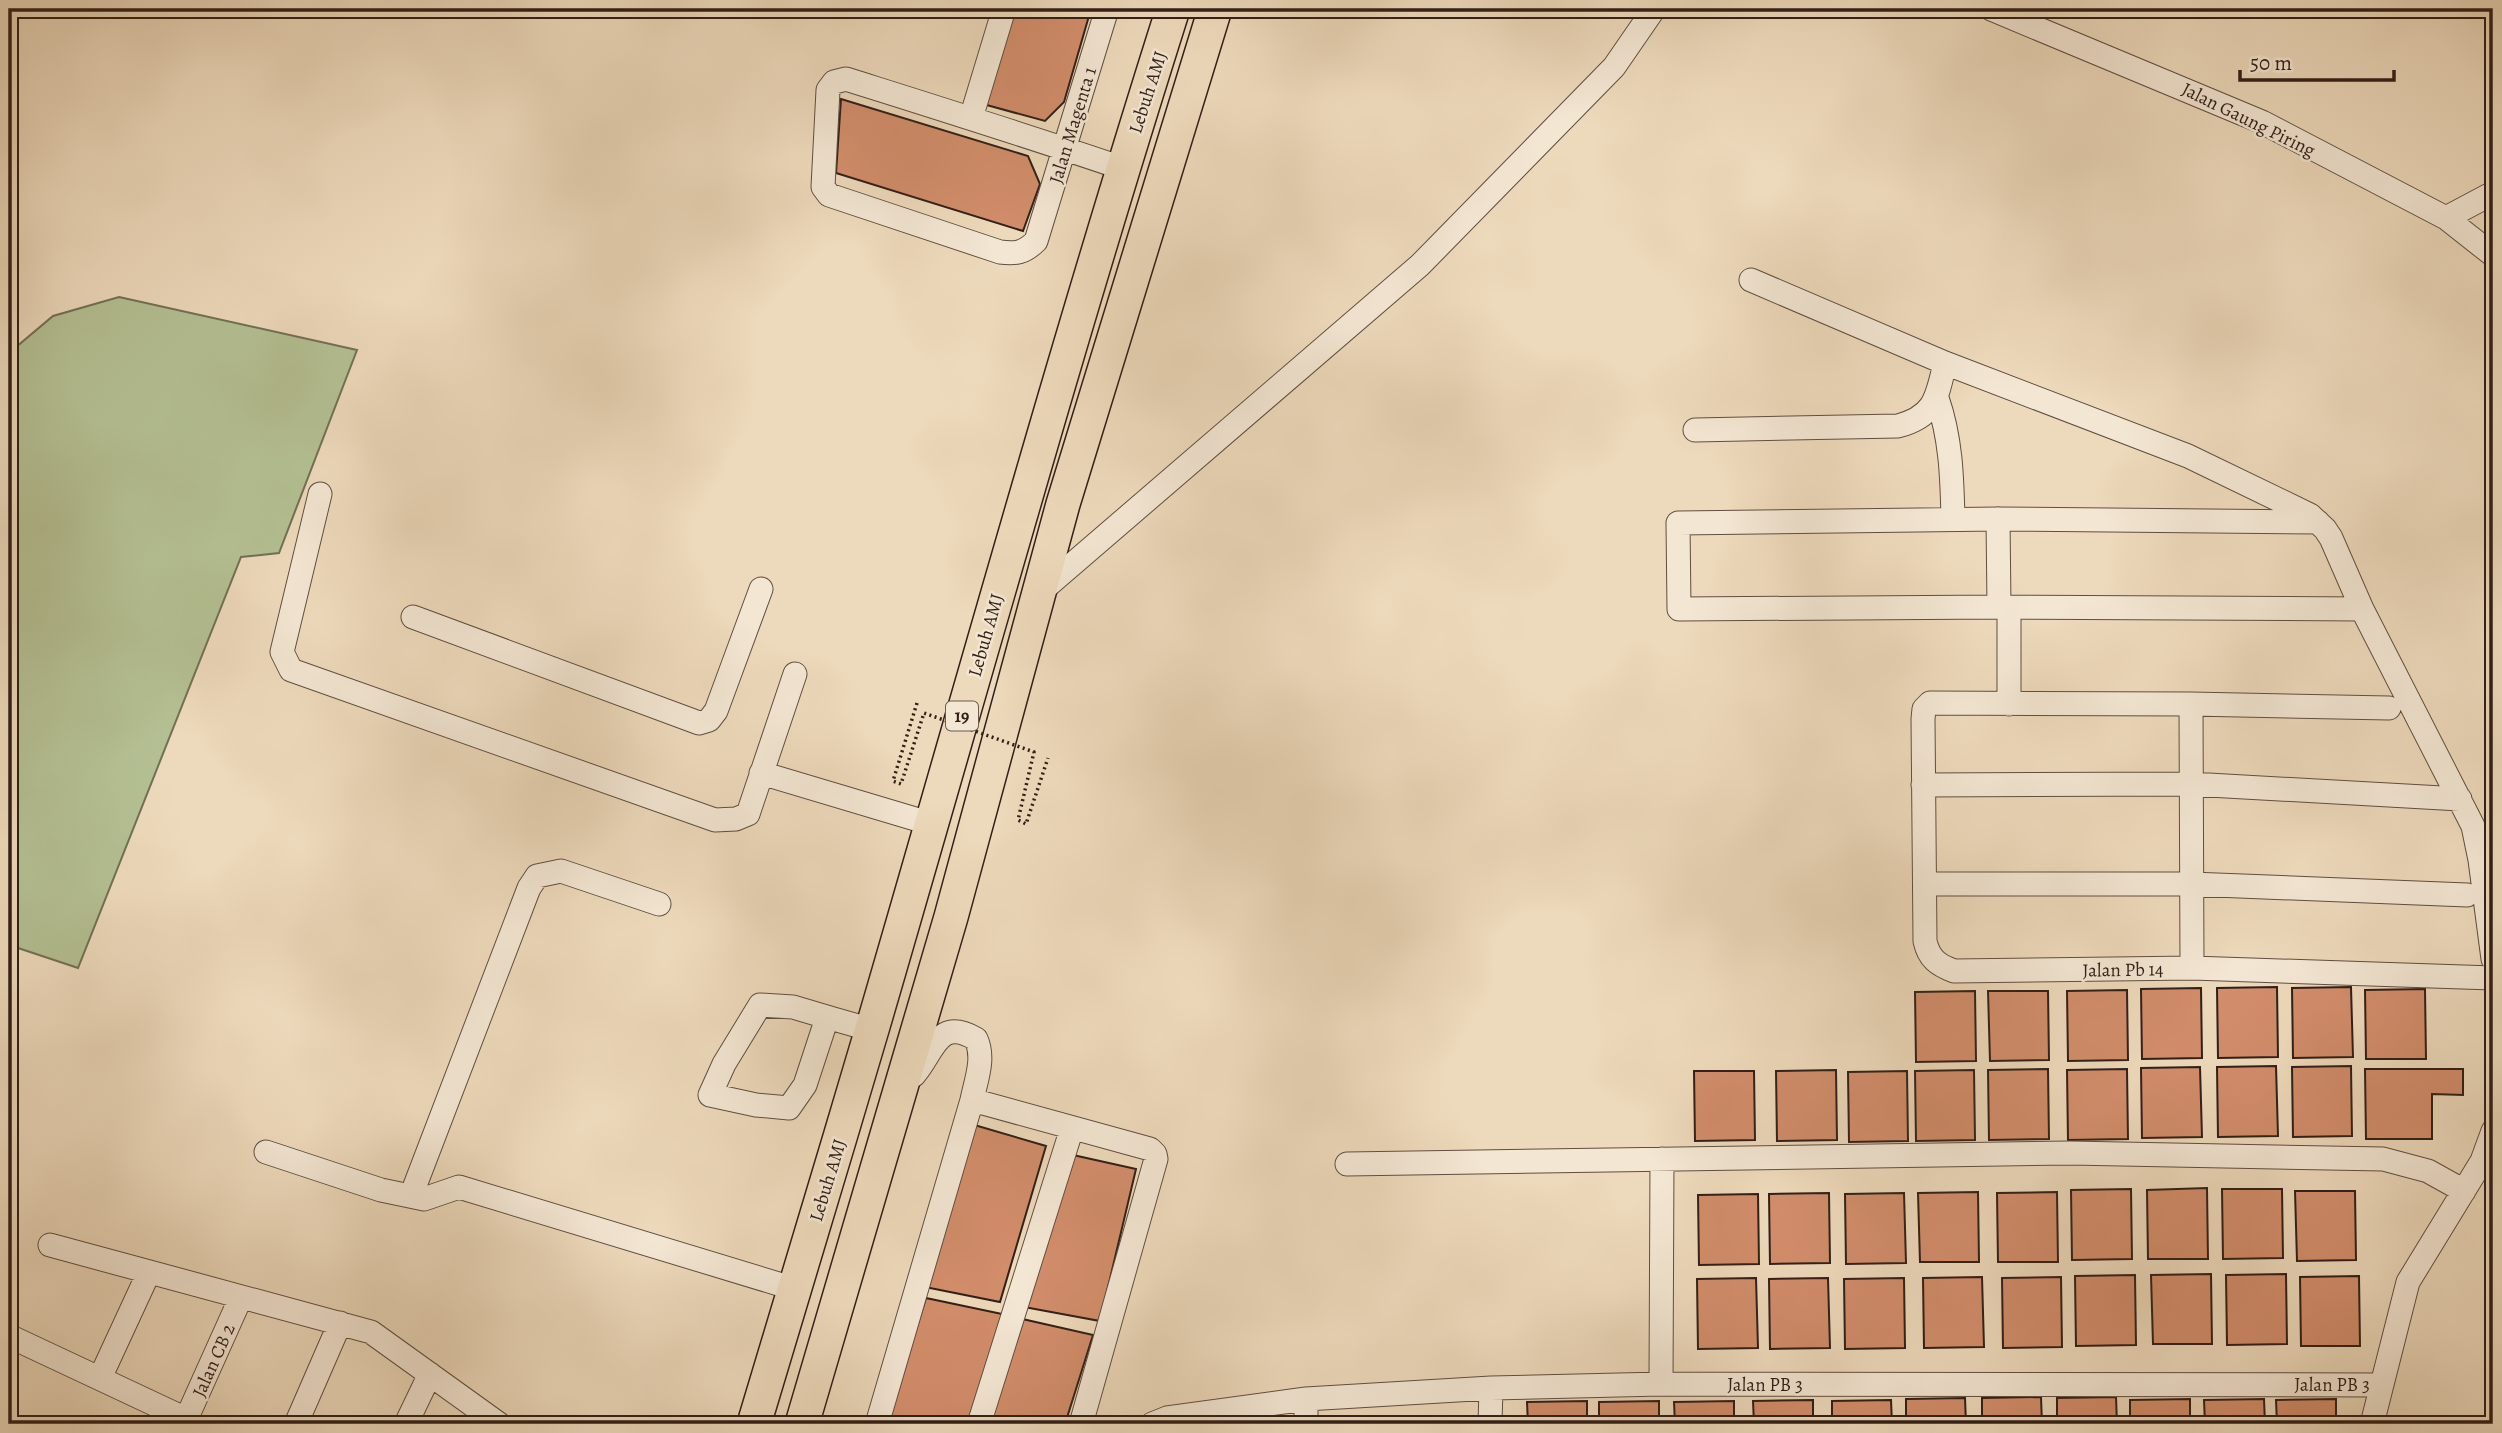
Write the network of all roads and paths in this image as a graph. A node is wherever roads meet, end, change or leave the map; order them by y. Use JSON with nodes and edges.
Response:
{"nodes":[{"id":1,"x":1004,"y":9,"type":"edge"},
{"id":2,"x":1107,"y":9,"type":"edge"},
{"id":3,"x":1173,"y":9,"type":"edge"},
{"id":4,"x":1215,"y":9,"type":"edge"},
{"id":5,"x":1654,"y":9,"type":"edge"},
{"id":6,"x":1991,"y":9,"type":"edge"},
{"id":7,"x":971,"y":118,"type":"junction"},
{"id":8,"x":1066,"y":149,"type":"junction"},
{"id":9,"x":1122,"y":169,"type":"junction"},
{"id":10,"x":2493,"y":193,"type":"edge"},
{"id":11,"x":2446,"y":218,"type":"junction"},
{"id":12,"x":2493,"y":255,"type":"edge"},
{"id":13,"x":1751,"y":280,"type":"dead end"},
{"id":14,"x":1945,"y":363,"type":"junction"},
{"id":15,"x":1937,"y":398,"type":"junction"},
{"id":16,"x":1695,"y":430,"type":"dead end"},
{"id":17,"x":320,"y":494,"type":"dead end"},
{"id":18,"x":1953,"y":519,"type":"junction"},
{"id":19,"x":1998,"y":519,"type":"junction"},
{"id":20,"x":2318,"y":522,"type":"junction"},
{"id":21,"x":761,"y":589,"type":"dead end"},
{"id":22,"x":1039,"y":593,"type":"junction"},
{"id":23,"x":2004,"y":607,"type":"junction"},
{"id":24,"x":2362,"y":609,"type":"junction"},
{"id":25,"x":413,"y":617,"type":"dead end"},
{"id":26,"x":795,"y":674,"type":"dead end"},
{"id":27,"x":918,"y":703,"type":"dead end"},
{"id":28,"x":2009,"y":704,"type":"junction"},
{"id":29,"x":2191,"y":704,"type":"junction"},
{"id":30,"x":2389,"y":708,"type":"dead end"},
{"id":31,"x":1048,"y":758,"type":"dead end"},
{"id":32,"x":761,"y":773,"type":"junction"},
{"id":33,"x":2191,"y":784,"type":"junction"},
{"id":34,"x":1923,"y":785,"type":"junction"},
{"id":35,"x":2460,"y":799,"type":"junction"},
{"id":36,"x":932,"y":824,"type":"junction"},
{"id":37,"x":1926,"y":884,"type":"junction"},
{"id":38,"x":2191,"y":884,"type":"junction"},
{"id":39,"x":2467,"y":895,"type":"dead end"},
{"id":40,"x":659,"y":904,"type":"dead end"},
{"id":41,"x":2493,"y":959,"type":"edge"},
{"id":42,"x":2192,"y":968,"type":"junction"},
{"id":43,"x":2493,"y":978,"type":"edge"},
{"id":44,"x":830,"y":1018,"type":"junction"},
{"id":45,"x":872,"y":1030,"type":"junction"},
{"id":46,"x":902,"y":1080,"type":"junction"},
{"id":47,"x":972,"y":1100,"type":"junction"},
{"id":48,"x":1072,"y":1128,"type":"junction"},
{"id":49,"x":2493,"y":1131,"type":"edge"},
{"id":50,"x":266,"y":1152,"type":"dead end"},
{"id":51,"x":1662,"y":1159,"type":"junction"},
{"id":52,"x":1347,"y":1164,"type":"dead end"},
{"id":53,"x":2464,"y":1191,"type":"junction"},
{"id":54,"x":411,"y":1196,"type":"junction"},
{"id":55,"x":50,"y":1245,"type":"dead end"},
{"id":56,"x":149,"y":1272,"type":"junction"},
{"id":57,"x":794,"y":1289,"type":"junction"},
{"id":58,"x":241,"y":1297,"type":"junction"},
{"id":59,"x":340,"y":1323,"type":"junction"},
{"id":60,"x":9,"y":1336,"type":"edge"},
{"id":61,"x":430,"y":1374,"type":"junction"},
{"id":62,"x":100,"y":1378,"type":"junction"},
{"id":63,"x":1661,"y":1384,"type":"junction"},
{"id":64,"x":2382,"y":1385,"type":"junction"},
{"id":65,"x":1491,"y":1388,"type":"junction"},
{"id":66,"x":1306,"y":1399,"type":"junction"},
{"id":67,"x":185,"y":1422,"type":"edge"},
{"id":68,"x":296,"y":1424,"type":"edge"},
{"id":69,"x":407,"y":1424,"type":"edge"},
{"id":70,"x":499,"y":1424,"type":"edge"},
{"id":71,"x":754,"y":1424,"type":"edge"},
{"id":72,"x":802,"y":1424,"type":"edge"},
{"id":73,"x":877,"y":1424,"type":"edge"},
{"id":74,"x":979,"y":1424,"type":"edge"},
{"id":75,"x":1081,"y":1424,"type":"edge"},
{"id":76,"x":1152,"y":1424,"type":"edge"},
{"id":77,"x":1306,"y":1424,"type":"edge"},
{"id":78,"x":1490,"y":1424,"type":"edge"},
{"id":79,"x":2372,"y":1424,"type":"edge"}],
"edges":[{"from":1,"to":7,"type":"street"},
{"from":2,"to":8,"type":"street","name":"Jalan Magenta 1"},
{"from":3,"to":9,"type":"highway","name":"Lebuh AMJ","number":"19"},
{"from":4,"to":22,"type":"highway","name":"Lebuh AMJ","number":"19"},
{"from":5,"to":22,"type":"street"},
{"from":6,"to":11,"type":"street","name":"Jalan Gaung Piring"},
{"from":7,"to":8,"type":"street"},
{"from":7,"to":8,"type":"street","name":"Jalan Magenta 1"},
{"from":8,"to":9,"type":"street"},
{"from":9,"to":36,"type":"highway","name":"Lebuh AMJ","number":"19"},
{"from":10,"to":11,"type":"street"},
{"from":11,"to":12,"type":"street","name":"Jalan Gaung Piring"},
{"from":13,"to":14,"type":"street"},
{"from":14,"to":15,"type":"street"},
{"from":14,"to":20,"type":"street"},
{"from":15,"to":16,"type":"street"},
{"from":15,"to":18,"type":"street"},
{"from":17,"to":32,"type":"street"},
{"from":18,"to":19,"type":"street"},
{"from":18,"to":23,"type":"street"},
{"from":19,"to":20,"type":"street"},
{"from":19,"to":23,"type":"street"},
{"from":20,"to":24,"type":"street"},
{"from":21,"to":25,"type":"street"},
{"from":22,"to":46,"type":"highway","name":"Lebuh AMJ","number":"19"},
{"from":23,"to":24,"type":"street"},
{"from":23,"to":28,"type":"street"},
{"from":24,"to":35,"type":"street"},
{"from":26,"to":32,"type":"street"},
{"from":27,"to":31,"type":"path","bridge":true},
{"from":28,"to":29,"type":"street"},
{"from":28,"to":34,"type":"street","name":"Jalan Pb 14"},
{"from":29,"to":30,"type":"street"},
{"from":29,"to":33,"type":"street"},
{"from":32,"to":36,"type":"street"},
{"from":33,"to":34,"type":"street"},
{"from":33,"to":35,"type":"street"},
{"from":33,"to":38,"type":"street"},
{"from":34,"to":37,"type":"street","name":"Jalan Pb 14"},
{"from":35,"to":41,"type":"street"},
{"from":36,"to":45,"type":"highway","name":"Lebuh AMJ","number":"19"},
{"from":37,"to":38,"type":"street"},
{"from":37,"to":42,"type":"street","name":"Jalan Pb 14"},
{"from":38,"to":39,"type":"street"},
{"from":38,"to":42,"type":"street"},
{"from":40,"to":54,"type":"street"},
{"from":42,"to":43,"type":"street","name":"Jalan Pb 14"},
{"from":44,"to":44,"type":"street"},
{"from":44,"to":45,"type":"street"},
{"from":45,"to":57,"type":"highway","name":"Lebuh AMJ","number":"19"},
{"from":46,"to":47,"type":"street"},
{"from":46,"to":72,"type":"highway","name":"Lebuh AMJ","number":"19"},
{"from":47,"to":48,"type":"street"},
{"from":47,"to":73,"type":"street"},
{"from":48,"to":74,"type":"street"},
{"from":48,"to":75,"type":"street"},
{"from":49,"to":53,"type":"street"},
{"from":50,"to":54,"type":"street"},
{"from":51,"to":52,"type":"street"},
{"from":51,"to":53,"type":"street"},
{"from":51,"to":63,"type":"street"},
{"from":53,"to":64,"type":"street"},
{"from":54,"to":57,"type":"street"},
{"from":55,"to":56,"type":"street"},
{"from":56,"to":58,"type":"street"},
{"from":56,"to":62,"type":"street"},
{"from":57,"to":71,"type":"highway","name":"Lebuh AMJ","number":"19"},
{"from":58,"to":59,"type":"street"},
{"from":58,"to":67,"type":"street","name":"Jalan CB 2"},
{"from":59,"to":61,"type":"street"},
{"from":59,"to":68,"type":"street"},
{"from":60,"to":62,"type":"street"},
{"from":61,"to":69,"type":"street"},
{"from":61,"to":70,"type":"street"},
{"from":62,"to":67,"type":"street"},
{"from":63,"to":64,"type":"street","name":"Jalan PB 3"},
{"from":63,"to":65,"type":"street","name":"Jalan PB 3"},
{"from":64,"to":79,"type":"street"},
{"from":65,"to":66,"type":"street","name":"Jalan PB 3"},
{"from":65,"to":78,"type":"street"},
{"from":66,"to":76,"type":"street","name":"Jalan PB 3"},
{"from":66,"to":77,"type":"street"}]}
